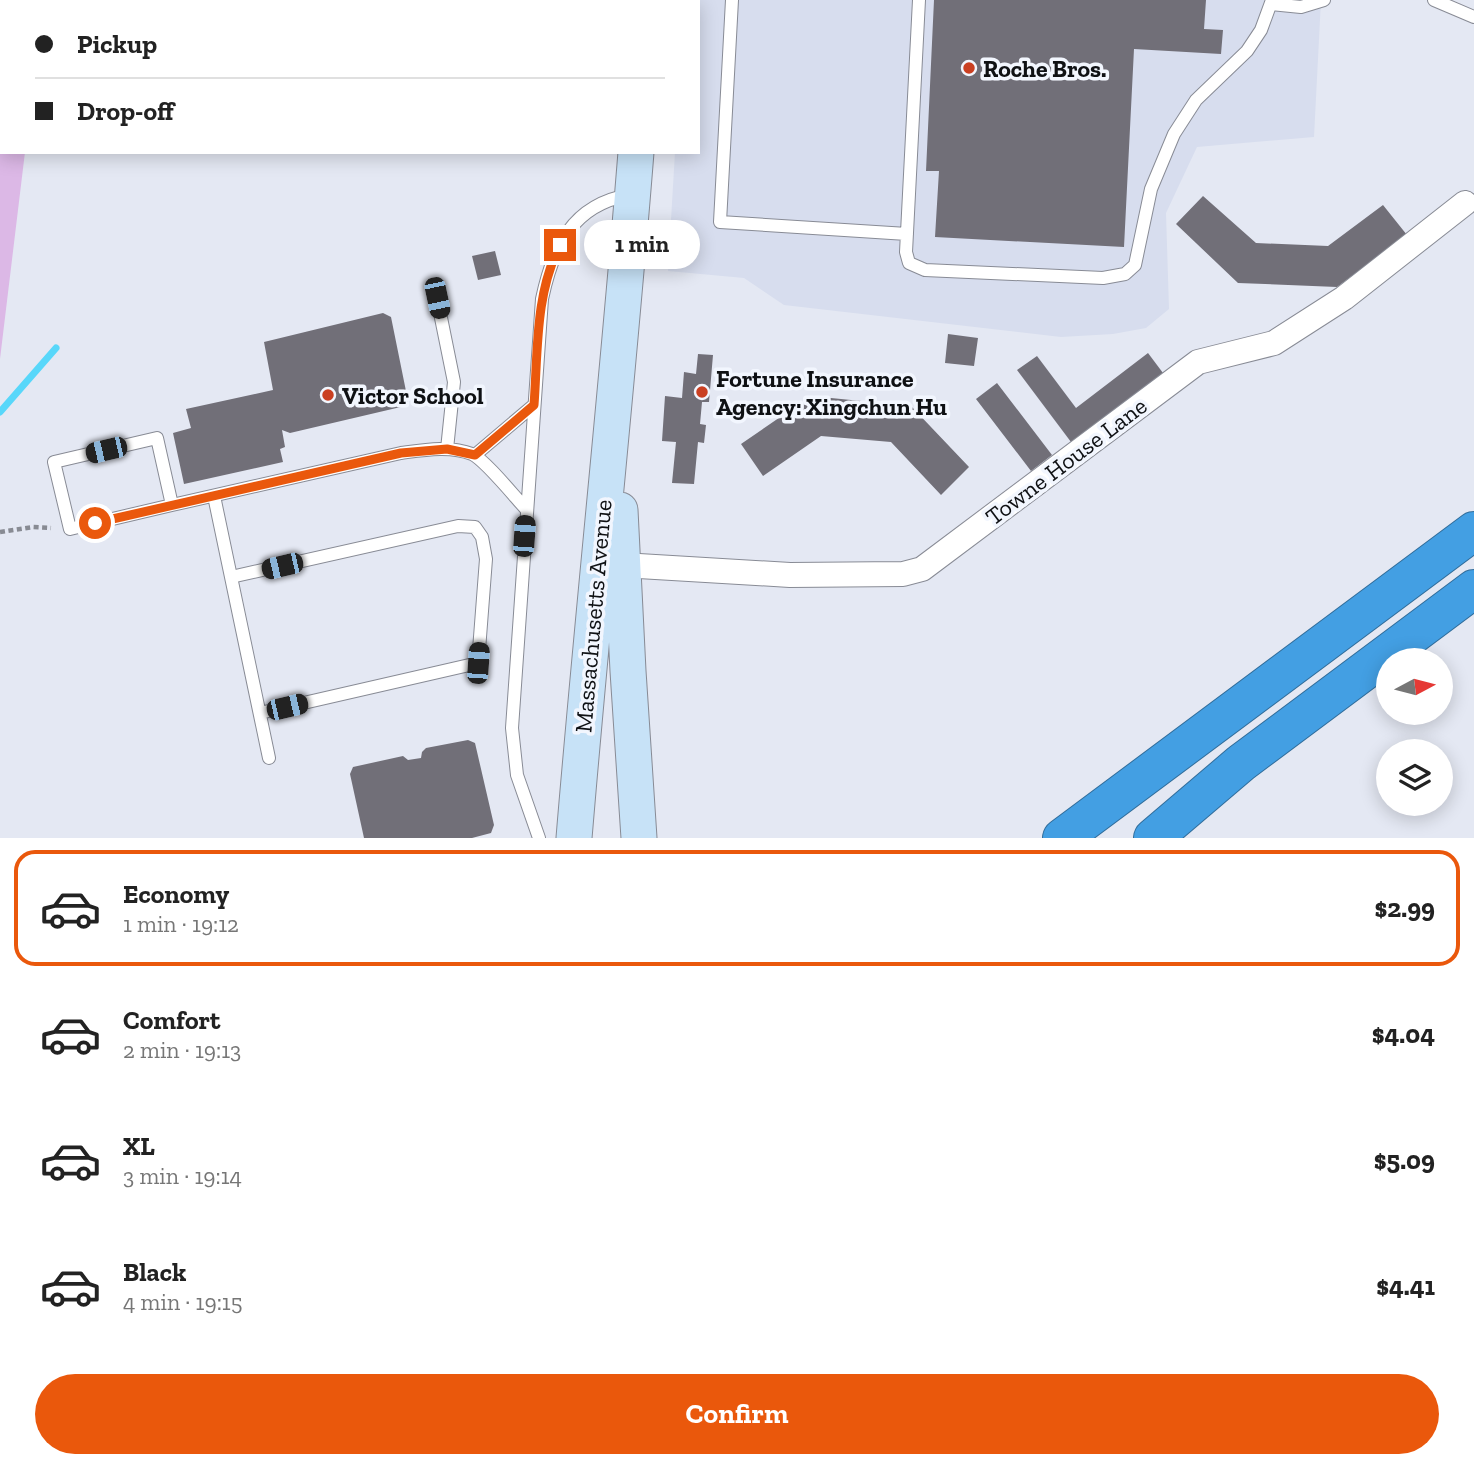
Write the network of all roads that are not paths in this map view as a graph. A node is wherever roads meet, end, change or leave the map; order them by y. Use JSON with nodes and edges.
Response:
{"nodes":[{"id":1,"x":732,"y":0,"type":"edge"},
{"id":2,"x":919,"y":0,"type":"edge"},
{"id":3,"x":1324,"y":0,"type":"edge"},
{"id":4,"x":1434,"y":0,"type":"edge"},
{"id":5,"x":1272,"y":2,"type":"edge"},
{"id":6,"x":1474,"y":17,"type":"edge"},
{"id":7,"x":636,"y":154,"type":"edge"},
{"id":8,"x":633,"y":195,"type":"junction"},
{"id":9,"x":1465,"y":203,"type":"dead end"},
{"id":10,"x":907,"y":234,"type":"junction"},
{"id":11,"x":437,"y":298,"type":"dead end"},
{"id":12,"x":617,"y":395,"type":"junction"},
{"id":13,"x":534,"y":405,"type":"junction"},
{"id":14,"x":447,"y":449,"type":"junction"},
{"id":15,"x":475,"y":455,"type":"junction"},
{"id":16,"x":214,"y":496,"type":"junction"},
{"id":17,"x":172,"y":505,"type":"junction"},
{"id":18,"x":526,"y":509,"type":"junction"},
{"id":19,"x":1474,"y":531,"type":"edge"},
{"id":20,"x":622,"y":565,"type":"junction"},
{"id":21,"x":231,"y":577,"type":"junction"},
{"id":22,"x":1474,"y":589,"type":"edge"},
{"id":23,"x":1474,"y":613,"type":"edge"},
{"id":24,"x":1375,"y":662,"type":"junction"},
{"id":25,"x":260,"y":713,"type":"junction"},
{"id":26,"x":269,"y":758,"type":"dead end"},
{"id":27,"x":539,"y":838,"type":"edge"},
{"id":28,"x":574,"y":838,"type":"edge"},
{"id":29,"x":639,"y":838,"type":"edge"},
{"id":30,"x":1062,"y":838,"type":"edge"},
{"id":31,"x":1153,"y":838,"type":"edge"}],
"edges":[{"from":1,"to":10,"type":"lane"},
{"from":2,"to":10,"type":"lane"},
{"from":3,"to":5,"type":"lane"},
{"from":4,"to":6,"type":"lane"},
{"from":5,"to":10,"type":"lane"},
{"from":7,"to":8,"type":"main road","name":"Massachusetts Avenue"},
{"from":8,"to":12,"type":"main road","name":"Massachusetts Avenue"},
{"from":8,"to":13,"type":"lane"},
{"from":9,"to":20,"type":"street","name":"Towne House Lane"},
{"from":11,"to":14,"type":"lane"},
{"from":12,"to":20,"type":"main road","name":"Massachusetts Avenue"},
{"from":12,"to":28,"type":"main road","name":"Massachusetts Avenue"},
{"from":13,"to":15,"type":"lane"},
{"from":13,"to":18,"type":"lane"},
{"from":14,"to":15,"type":"lane"},
{"from":14,"to":16,"type":"lane"},
{"from":15,"to":18,"type":"lane"},
{"from":16,"to":17,"type":"lane"},
{"from":16,"to":21,"type":"lane"},
{"from":17,"to":17,"type":"lane"},
{"from":18,"to":27,"type":"lane"},
{"from":19,"to":30,"type":"highway"},
{"from":20,"to":29,"type":"main road","name":"Massachusetts Avenue"},
{"from":21,"to":25,"type":"lane"},
{"from":21,"to":25,"type":"lane"},
{"from":22,"to":24,"type":"highway"},
{"from":23,"to":24,"type":"highway"},
{"from":24,"to":31,"type":"highway"},
{"from":25,"to":26,"type":"lane"}]}
